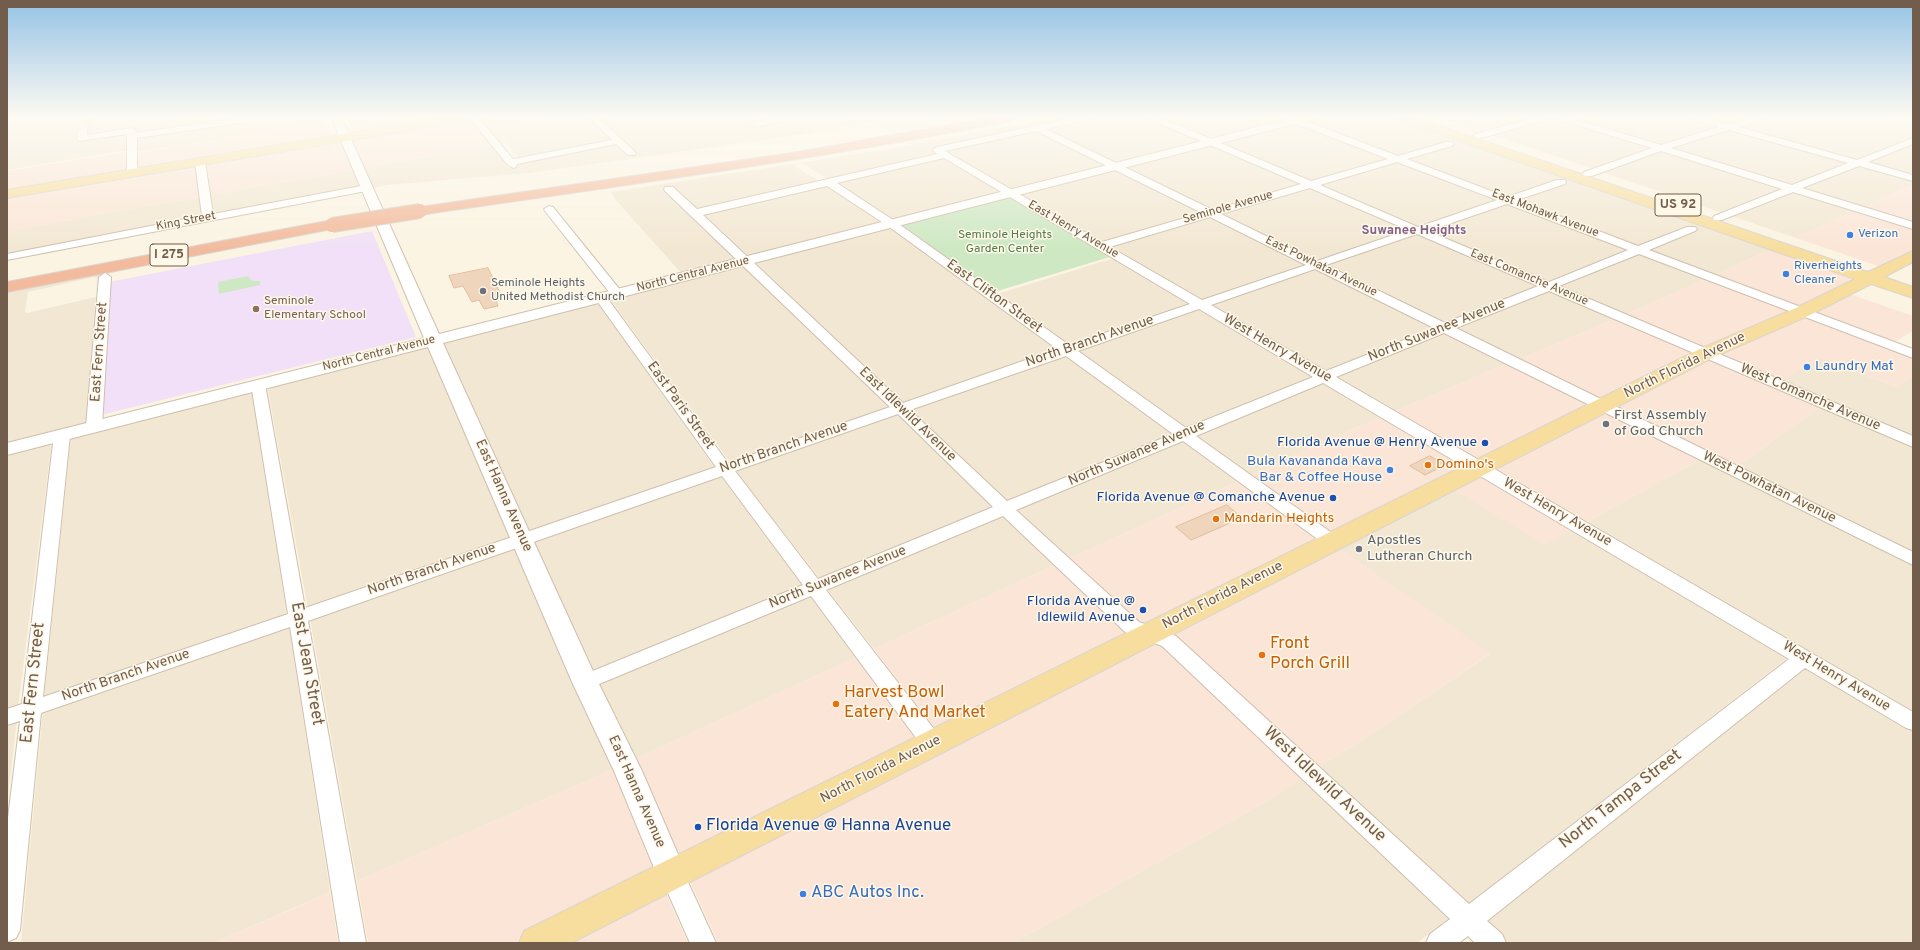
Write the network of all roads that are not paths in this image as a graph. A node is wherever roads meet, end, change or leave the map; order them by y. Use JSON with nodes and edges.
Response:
{"nodes":[{"id":1,"x":132,"y":161,"type":"edge"},
{"id":2,"x":204,"y":161,"type":"edge"},
{"id":3,"x":356,"y":161,"type":"edge"},
{"id":4,"x":509,"y":161,"type":"edge"},
{"id":5,"x":524,"y":161,"type":"edge"},
{"id":6,"x":693,"y":161,"type":"edge"},
{"id":7,"x":766,"y":161,"type":"edge"},
{"id":8,"x":918,"y":161,"type":"edge"},
{"id":9,"x":956,"y":161,"type":"edge"},
{"id":10,"x":1107,"y":161,"type":"edge"},
{"id":11,"x":1135,"y":161,"type":"edge"},
{"id":12,"x":1256,"y":161,"type":"edge"},
{"id":13,"x":1387,"y":161,"type":"edge"},
{"id":14,"x":1407,"y":161,"type":"edge"},
{"id":15,"x":1534,"y":161,"type":"edge"},
{"id":16,"x":1551,"y":161,"type":"edge"},
{"id":17,"x":1624,"y":161,"type":"edge"},
{"id":18,"x":1705,"y":161,"type":"edge"},
{"id":19,"x":1853,"y":161,"type":"edge"},
{"id":20,"x":1863,"y":161,"type":"edge"},
{"id":21,"x":200,"y":162,"type":"junction"},
{"id":22,"x":1859,"y":163,"type":"junction"},
{"id":23,"x":1117,"y":166,"type":"junction"},
{"id":24,"x":132,"y":173,"type":"junction"},
{"id":25,"x":1588,"y":174,"type":"junction"},
{"id":26,"x":1913,"y":178,"type":"edge"},
{"id":27,"x":828,"y":182,"type":"junction"},
{"id":28,"x":1561,"y":182,"type":"dead end"},
{"id":29,"x":1309,"y":184,"type":"junction"},
{"id":30,"x":366,"y":188,"type":"junction"},
{"id":31,"x":1792,"y":188,"type":"junction"},
{"id":32,"x":669,"y":189,"type":"dead end"},
{"id":33,"x":7,"y":194,"type":"edge"},
{"id":34,"x":1011,"y":194,"type":"junction"},
{"id":35,"x":1508,"y":200,"type":"junction"},
{"id":36,"x":417,"y":205,"type":"junction"},
{"id":37,"x":549,"y":209,"type":"dead end"},
{"id":38,"x":696,"y":213,"type":"junction"},
{"id":39,"x":1211,"y":213,"type":"junction"},
{"id":40,"x":208,"y":218,"type":"junction"},
{"id":41,"x":1718,"y":218,"type":"junction"},
{"id":42,"x":329,"y":219,"type":"junction"},
{"id":43,"x":892,"y":224,"type":"junction"},
{"id":44,"x":1913,"y":226,"type":"edge"},
{"id":45,"x":1691,"y":228,"type":"dead end"},
{"id":46,"x":1418,"y":230,"type":"junction"},
{"id":47,"x":1100,"y":246,"type":"junction"},
{"id":48,"x":1638,"y":249,"type":"junction"},
{"id":49,"x":1913,"y":256,"type":"edge"},
{"id":50,"x":7,"y":257,"type":"edge"},
{"id":51,"x":747,"y":261,"type":"junction"},
{"id":52,"x":1316,"y":265,"type":"junction"},
{"id":53,"x":7,"y":272,"type":"edge"},
{"id":54,"x":1874,"y":275,"type":"junction"},
{"id":55,"x":105,"y":278,"type":"dead end"},
{"id":56,"x":1913,"y":284,"type":"edge"},
{"id":57,"x":1548,"y":286,"type":"junction"},
{"id":58,"x":7,"y":287,"type":"edge"},
{"id":59,"x":1913,"y":293,"type":"edge"},
{"id":60,"x":617,"y":294,"type":"junction"},
{"id":61,"x":601,"y":298,"type":"junction"},
{"id":62,"x":1200,"y":304,"type":"junction"},
{"id":63,"x":1802,"y":312,"type":"junction"},
{"id":64,"x":1445,"y":328,"type":"junction"},
{"id":65,"x":433,"y":340,"type":"junction"},
{"id":66,"x":1068,"y":350,"type":"junction"},
{"id":67,"x":1707,"y":354,"type":"junction"},
{"id":68,"x":1913,"y":354,"type":"edge"},
{"id":69,"x":1324,"y":377,"type":"junction"},
{"id":70,"x":258,"y":384,"type":"junction"},
{"id":71,"x":1603,"y":406,"type":"junction"},
{"id":72,"x":900,"y":408,"type":"junction"},
{"id":73,"x":94,"y":426,"type":"junction"},
{"id":74,"x":62,"y":435,"type":"junction"},
{"id":75,"x":1184,"y":435,"type":"junction"},
{"id":76,"x":1913,"y":442,"type":"edge"},
{"id":77,"x":7,"y":449,"type":"edge"},
{"id":78,"x":1480,"y":468,"type":"junction"},
{"id":79,"x":725,"y":469,"type":"junction"},
{"id":80,"x":1005,"y":509,"type":"junction"},
{"id":81,"x":522,"y":539,"type":"junction"},
{"id":82,"x":1333,"y":542,"type":"junction"},
{"id":83,"x":1913,"y":559,"type":"edge"},
{"id":84,"x":815,"y":588,"type":"junction"},
{"id":85,"x":298,"y":617,"type":"junction"},
{"id":86,"x":1151,"y":633,"type":"junction"},
{"id":87,"x":1804,"y":658,"type":"junction"},
{"id":88,"x":586,"y":682,"type":"junction"},
{"id":89,"x":31,"y":708,"type":"junction"},
{"id":90,"x":7,"y":716,"type":"edge"},
{"id":91,"x":1913,"y":722,"type":"edge"},
{"id":92,"x":933,"y":744,"type":"junction"},
{"id":93,"x":672,"y":875,"type":"junction"},
{"id":94,"x":1468,"y":920,"type":"junction"},
{"id":95,"x":7,"y":930,"type":"edge"},
{"id":96,"x":353,"y":943,"type":"edge"},
{"id":97,"x":536,"y":943,"type":"edge"},
{"id":98,"x":703,"y":943,"type":"edge"},
{"id":99,"x":1439,"y":943,"type":"edge"},
{"id":100,"x":1493,"y":943,"type":"edge"}],
"edges":[{"from":1,"to":24,"type":"street"},
{"from":2,"to":21,"type":"main road"},
{"from":3,"to":30,"type":"street","name":"East Hanna Avenue"},
{"from":4,"to":5,"type":"street"},
{"from":6,"to":36,"type":"highway","number":"I 275"},
{"from":7,"to":36,"type":"highway","number":"I 275"},
{"from":8,"to":27,"type":"street"},
{"from":9,"to":34,"type":"street","name":"East Henry Avenue"},
{"from":10,"to":23,"type":"street","name":"East Powhatan Avenue"},
{"from":11,"to":23,"type":"street","name":"North Central Avenue"},
{"from":12,"to":29,"type":"street","name":"East Comanche Avenue"},
{"from":13,"to":29,"type":"street","name":"Seminole Avenue"},
{"from":14,"to":35,"type":"street","name":"East Mohawk Avenue"},
{"from":15,"to":54,"type":"main road","number":"US 92"},
{"from":16,"to":25,"type":"main road","number":"US 92"},
{"from":17,"to":25,"type":"street"},
{"from":18,"to":31,"type":"street"},
{"from":19,"to":22,"type":"street"},
{"from":20,"to":22,"type":"street"},
{"from":21,"to":24,"type":"main road"},
{"from":21,"to":40,"type":"street"},
{"from":22,"to":26,"type":"street"},
{"from":22,"to":31,"type":"street"},
{"from":23,"to":34,"type":"street","name":"North Central Avenue"},
{"from":23,"to":39,"type":"street","name":"East Powhatan Avenue"},
{"from":24,"to":33,"type":"main road"},
{"from":25,"to":41,"type":"main road","number":"US 92"},
{"from":27,"to":38,"type":"street"},
{"from":27,"to":43,"type":"street","name":"East Clifton Street"},
{"from":28,"to":35,"type":"street","name":"North Branch Avenue"},
{"from":29,"to":39,"type":"street","name":"Seminole Avenue"},
{"from":29,"to":46,"type":"street","name":"East Comanche Avenue"},
{"from":30,"to":40,"type":"street","name":"King Street"},
{"from":30,"to":65,"type":"street","name":"East Hanna Avenue"},
{"from":31,"to":41,"type":"street"},
{"from":31,"to":44,"type":"street"},
{"from":32,"to":38,"type":"street","name":"East Idlewild Avenue"},
{"from":34,"to":43,"type":"street","name":"North Central Avenue"},
{"from":34,"to":47,"type":"street","name":"East Henry Avenue"},
{"from":35,"to":46,"type":"street","name":"North Branch Avenue"},
{"from":35,"to":48,"type":"street","name":"East Mohawk Avenue"},
{"from":36,"to":42,"type":"highway","number":"I 275","bridge":true},
{"from":37,"to":60,"type":"street"},
{"from":38,"to":51,"type":"street","name":"East Idlewild Avenue"},
{"from":39,"to":47,"type":"street","name":"Seminole Avenue"},
{"from":39,"to":52,"type":"street","name":"East Powhatan Avenue"},
{"from":40,"to":50,"type":"street","name":"King Street"},
{"from":41,"to":54,"type":"main road","number":"US 92"},
{"from":42,"to":53,"type":"highway","number":"I 275"},
{"from":42,"to":58,"type":"highway","number":"I 275"},
{"from":43,"to":51,"type":"street","name":"North Central Avenue"},
{"from":43,"to":66,"type":"street","name":"East Clifton Street"},
{"from":45,"to":48,"type":"street","name":"North Suwanee Avenue"},
{"from":46,"to":52,"type":"street","name":"North Branch Avenue"},
{"from":46,"to":57,"type":"street","name":"East Comanche Avenue"},
{"from":47,"to":62,"type":"street","name":"East Henry Avenue"},
{"from":48,"to":57,"type":"street","name":"North Suwanee Avenue"},
{"from":48,"to":63,"type":"street","name":"East Mohawk Avenue"},
{"from":49,"to":54,"type":"main road","name":"North Florida Avenue"},
{"from":51,"to":60,"type":"street","name":"North Central Avenue"},
{"from":51,"to":72,"type":"street","name":"East Idlewild Avenue"},
{"from":52,"to":62,"type":"street","name":"North Branch Avenue"},
{"from":52,"to":64,"type":"street","name":"East Powhatan Avenue"},
{"from":54,"to":56,"type":"main road","number":"US 92"},
{"from":54,"to":59,"type":"main road","number":"US 92"},
{"from":54,"to":63,"type":"main road","name":"North Florida Avenue"},
{"from":55,"to":73,"type":"street","name":"East Fern Street"},
{"from":57,"to":64,"type":"street","name":"North Suwanee Avenue"},
{"from":57,"to":67,"type":"street","name":"East Comanche Avenue"},
{"from":60,"to":61,"type":"street","name":"North Central Avenue"},
{"from":61,"to":65,"type":"street","name":"North Central Avenue"},
{"from":61,"to":79,"type":"street","name":"East Paris Street"},
{"from":62,"to":66,"type":"street","name":"North Branch Avenue"},
{"from":62,"to":69,"type":"street","name":"West Henry Avenue"},
{"from":63,"to":67,"type":"main road","name":"North Florida Avenue"},
{"from":63,"to":68,"type":"street","name":"East Mohawk Avenue"},
{"from":64,"to":69,"type":"street","name":"North Suwanee Avenue"},
{"from":64,"to":71,"type":"street","name":"East Powhatan Avenue"},
{"from":65,"to":70,"type":"street","name":"North Central Avenue"},
{"from":65,"to":81,"type":"street","name":"East Hanna Avenue"},
{"from":66,"to":72,"type":"street","name":"North Branch Avenue"},
{"from":66,"to":75,"type":"street","name":"East Clifton Street"},
{"from":67,"to":71,"type":"main road","name":"North Florida Avenue"},
{"from":67,"to":76,"type":"street","name":"West Comanche Avenue"},
{"from":69,"to":75,"type":"street","name":"North Suwanee Avenue"},
{"from":69,"to":78,"type":"street","name":"West Henry Avenue"},
{"from":70,"to":73,"type":"street","name":"North Central Avenue"},
{"from":70,"to":85,"type":"street","name":"East Jean Street"},
{"from":71,"to":78,"type":"main road","name":"North Florida Avenue"},
{"from":71,"to":83,"type":"street","name":"West Powhatan Avenue"},
{"from":72,"to":79,"type":"street","name":"North Branch Avenue"},
{"from":72,"to":80,"type":"street","name":"East Idlewild Avenue"},
{"from":73,"to":74,"type":"street","name":"North Central Avenue"},
{"from":74,"to":77,"type":"street","name":"North Central Avenue"},
{"from":74,"to":89,"type":"street","name":"East Fern Street"},
{"from":75,"to":80,"type":"street","name":"North Suwanee Avenue"},
{"from":75,"to":82,"type":"street","name":"East Clifton Street"},
{"from":78,"to":82,"type":"main road","name":"North Florida Avenue"},
{"from":78,"to":87,"type":"street","name":"West Henry Avenue"},
{"from":79,"to":81,"type":"street","name":"North Branch Avenue"},
{"from":79,"to":84,"type":"street","name":"East Paris Street"},
{"from":80,"to":84,"type":"street","name":"North Suwanee Avenue"},
{"from":80,"to":86,"type":"street","name":"East Idlewild Avenue"},
{"from":81,"to":85,"type":"street","name":"North Branch Avenue"},
{"from":81,"to":88,"type":"street","name":"East Hanna Avenue"},
{"from":82,"to":86,"type":"main road","name":"North Florida Avenue"},
{"from":84,"to":88,"type":"street","name":"North Suwanee Avenue"},
{"from":84,"to":92,"type":"street","name":"East Paris Street"},
{"from":85,"to":89,"type":"street","name":"North Branch Avenue"},
{"from":85,"to":96,"type":"street","name":"East Jean Street"},
{"from":86,"to":92,"type":"main road","name":"North Florida Avenue"},
{"from":86,"to":94,"type":"street","name":"West Idlewild Avenue"},
{"from":87,"to":91,"type":"street","name":"West Henry Avenue"},
{"from":87,"to":94,"type":"street","name":"North Tampa Street"},
{"from":88,"to":93,"type":"street","name":"East Hanna Avenue"},
{"from":89,"to":90,"type":"street","name":"North Branch Avenue"},
{"from":89,"to":95,"type":"street","name":"East Fern Street"},
{"from":92,"to":93,"type":"main road","name":"North Florida Avenue"},
{"from":93,"to":97,"type":"main road","name":"North Florida Avenue"},
{"from":93,"to":98,"type":"street"},
{"from":94,"to":99,"type":"street","name":"North Tampa Street"},
{"from":94,"to":100,"type":"street","name":"West Idlewild Avenue"}]}
